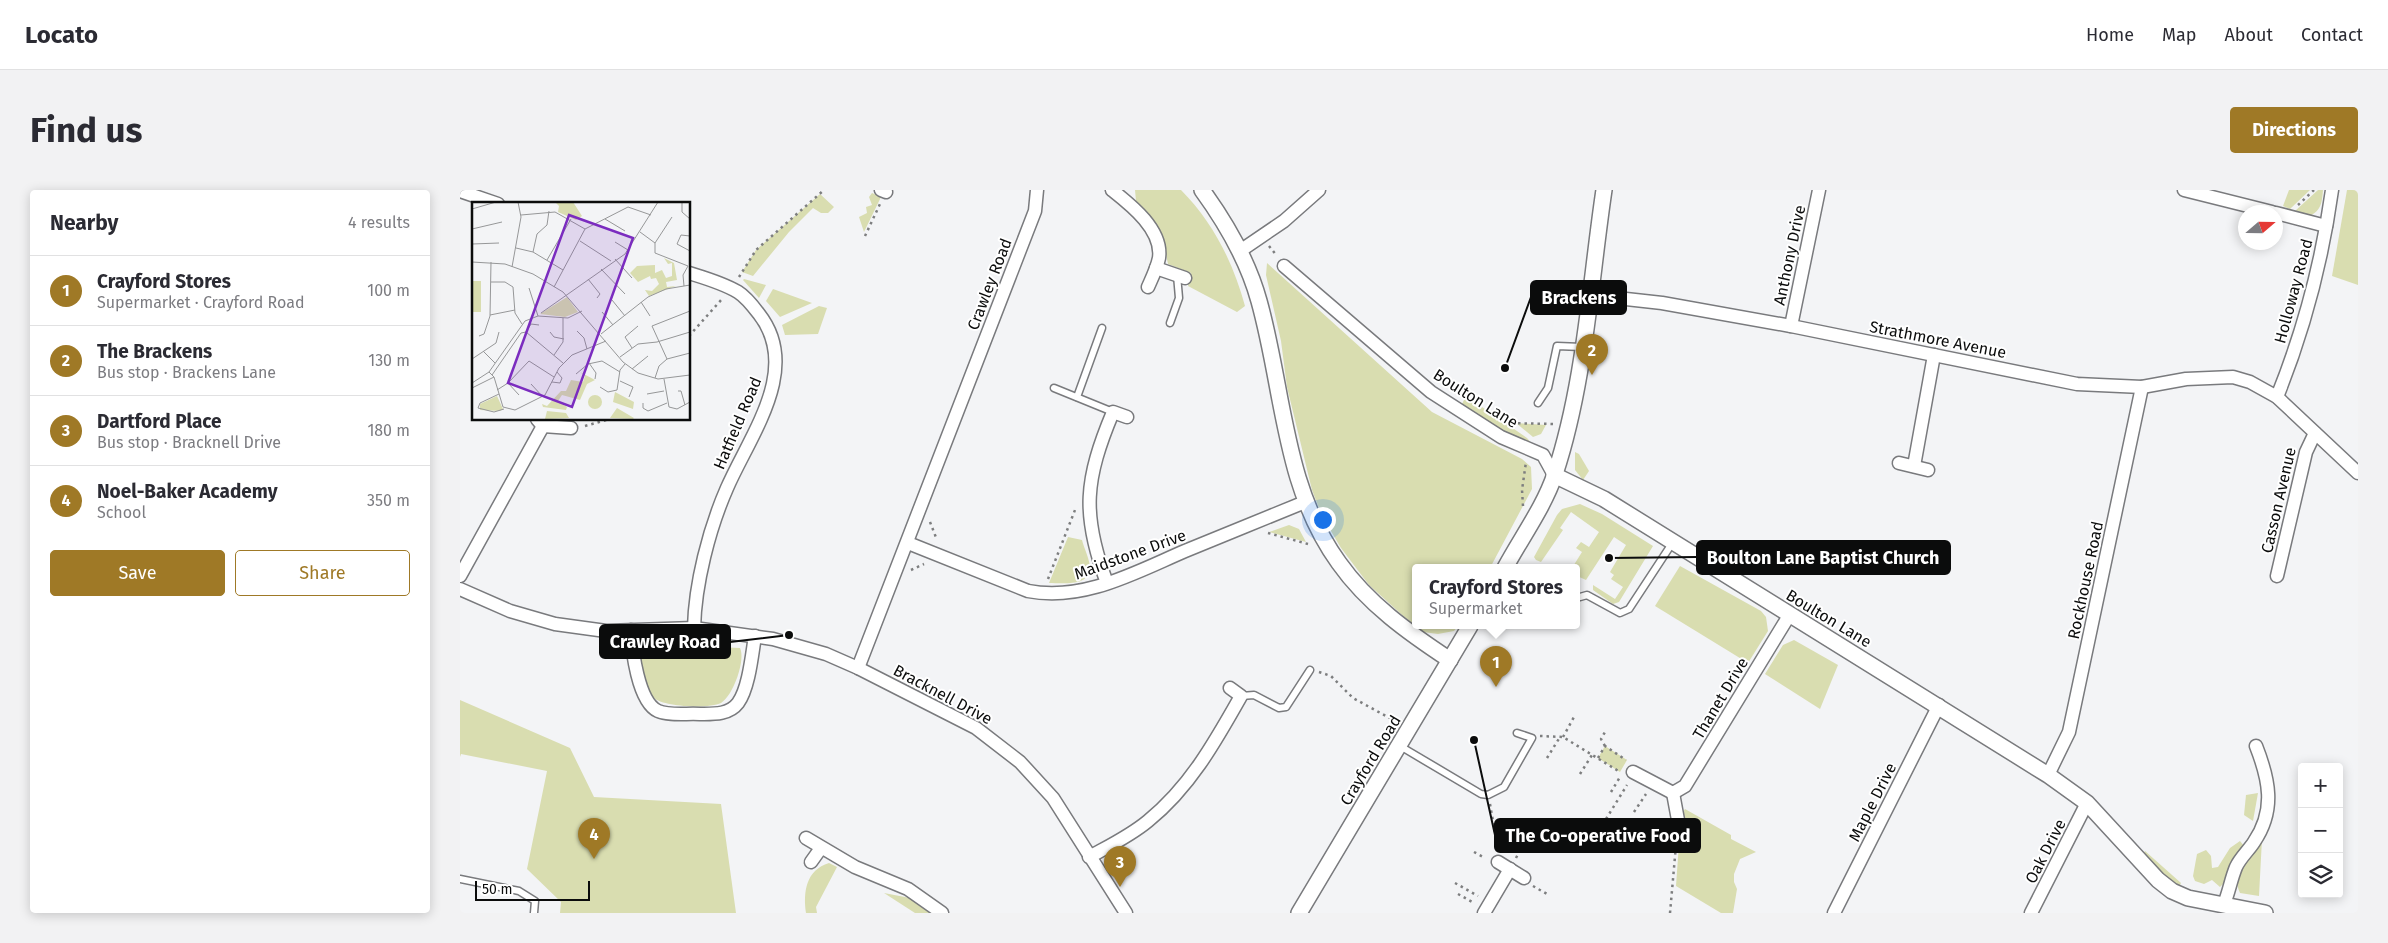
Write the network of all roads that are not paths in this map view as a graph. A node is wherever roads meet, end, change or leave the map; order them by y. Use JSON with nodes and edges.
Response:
{"nodes":[{"id":1,"x":1037,"y":190,"type":"edge"},
{"id":2,"x":1202,"y":190,"type":"edge"},
{"id":3,"x":1319,"y":190,"type":"edge"},
{"id":4,"x":1604,"y":190,"type":"edge"},
{"id":5,"x":1819,"y":190,"type":"edge"},
{"id":6,"x":2184,"y":190,"type":"edge"},
{"id":7,"x":2332,"y":190,"type":"edge"},
{"id":8,"x":1119,"y":192,"type":"edge"},
{"id":9,"x":461,"y":195,"type":"edge"},
{"id":10,"x":490,"y":202,"type":"edge"},
{"id":11,"x":2243,"y":205,"type":"edge"},
{"id":12,"x":2283,"y":215,"type":"edge"},
{"id":13,"x":2326,"y":226,"type":"junction"},
{"id":14,"x":1240,"y":251,"type":"junction"},
{"id":15,"x":1284,"y":266,"type":"road end"},
{"id":16,"x":1156,"y":268,"type":"junction"},
{"id":17,"x":690,"y":272,"type":"edge"},
{"id":18,"x":1181,"y":276,"type":"joint"},
{"id":19,"x":1148,"y":287,"type":"dead end"},
{"id":20,"x":1590,"y":295,"type":"junction"},
{"id":21,"x":1170,"y":323,"type":"dead end"},
{"id":22,"x":1791,"y":326,"type":"junction"},
{"id":23,"x":1102,"y":328,"type":"dead end"},
{"id":24,"x":1582,"y":348,"type":"junction"},
{"id":25,"x":1934,"y":355,"type":"junction"},
{"id":26,"x":2142,"y":387,"type":"junction"},
{"id":27,"x":1054,"y":388,"type":"dead end"},
{"id":28,"x":1077,"y":397,"type":"junction"},
{"id":29,"x":2277,"y":397,"type":"junction"},
{"id":30,"x":1538,"y":403,"type":"dead end"},
{"id":31,"x":1113,"y":412,"type":"junction"},
{"id":32,"x":1127,"y":416,"type":"dead end"},
{"id":33,"x":540,"y":422,"type":"edge"},
{"id":34,"x":571,"y":428,"type":"road end"},
{"id":35,"x":2315,"y":433,"type":"junction"},
{"id":36,"x":1899,"y":463,"type":"dead end"},
{"id":37,"x":1914,"y":466,"type":"junction"},
{"id":38,"x":1928,"y":470,"type":"dead end"},
{"id":39,"x":2358,"y":473,"type":"edge"},
{"id":40,"x":1554,"y":475,"type":"junction"},
{"id":41,"x":1305,"y":502,"type":"junction"},
{"id":42,"x":908,"y":542,"type":"junction"},
{"id":43,"x":1673,"y":542,"type":"junction"},
{"id":44,"x":1507,"y":564,"type":"edge"},
{"id":45,"x":460,"y":576,"type":"edge"},
{"id":46,"x":2277,"y":576,"type":"dead end"},
{"id":47,"x":1107,"y":583,"type":"junction"},
{"id":48,"x":460,"y":589,"type":"edge"},
{"id":49,"x":1580,"y":597,"type":"dead end"},
{"id":50,"x":1790,"y":614,"type":"junction"},
{"id":51,"x":694,"y":628,"type":"junction"},
{"id":52,"x":1468,"y":629,"type":"edge"},
{"id":53,"x":631,"y":630,"type":"junction"},
{"id":54,"x":755,"y":636,"type":"junction"},
{"id":55,"x":1450,"y":660,"type":"junction"},
{"id":56,"x":858,"y":668,"type":"junction"},
{"id":57,"x":1310,"y":670,"type":"road end"},
{"id":58,"x":1230,"y":688,"type":"dead end"},
{"id":59,"x":1241,"y":696,"type":"junction"},
{"id":60,"x":1939,"y":705,"type":"junction"},
{"id":61,"x":1517,"y":733,"type":"dead end"},
{"id":62,"x":1399,"y":745,"type":"junction"},
{"id":63,"x":2256,"y":746,"type":"dead end"},
{"id":64,"x":1633,"y":772,"type":"road end"},
{"id":65,"x":2048,"y":775,"type":"junction"},
{"id":66,"x":1673,"y":793,"type":"junction"},
{"id":67,"x":2087,"y":803,"type":"junction"},
{"id":68,"x":1678,"y":820,"type":"road end"},
{"id":69,"x":806,"y":838,"type":"dead end"},
{"id":70,"x":821,"y":848,"type":"junction"},
{"id":71,"x":1089,"y":857,"type":"junction"},
{"id":72,"x":811,"y":862,"type":"dead end"},
{"id":73,"x":1498,"y":862,"type":"road end"},
{"id":74,"x":1510,"y":869,"type":"junction"},
{"id":75,"x":1524,"y":878,"type":"dead end"},
{"id":76,"x":460,"y":879,"type":"edge"},
{"id":77,"x":2224,"y":904,"type":"junction"},
{"id":78,"x":534,"y":913,"type":"edge"},
{"id":79,"x":942,"y":913,"type":"edge"},
{"id":80,"x":1126,"y":913,"type":"edge"},
{"id":81,"x":1299,"y":913,"type":"edge"},
{"id":82,"x":1484,"y":913,"type":"edge"},
{"id":83,"x":1834,"y":913,"type":"edge"},
{"id":84,"x":2031,"y":913,"type":"edge"},
{"id":85,"x":2265,"y":913,"type":"edge"}],
"edges":[{"from":1,"to":42,"type":"street","name":"Crawley Road"},
{"from":2,"to":14,"type":"street"},
{"from":3,"to":14,"type":"street"},
{"from":4,"to":20,"type":"street"},
{"from":5,"to":22,"type":"street","name":"Anthony Drive"},
{"from":6,"to":11,"type":"street"},
{"from":7,"to":13,"type":"street","name":"Holloway Road"},
{"from":8,"to":16,"type":"street"},
{"from":9,"to":10,"type":"street"},
{"from":12,"to":13,"type":"street"},
{"from":13,"to":29,"type":"street","name":"Holloway Road"},
{"from":14,"to":41,"type":"street"},
{"from":15,"to":40,"type":"street","name":"Boulton Lane"},
{"from":16,"to":18,"type":"street"},
{"from":16,"to":19,"type":"street"},
{"from":17,"to":51,"type":"street","name":"Hatfield Road"},
{"from":18,"to":21,"type":"lane"},
{"from":20,"to":22,"type":"street","name":"Strathmore Avenue"},
{"from":20,"to":24,"type":"street"},
{"from":22,"to":25,"type":"street","name":"Strathmore Avenue"},
{"from":23,"to":28,"type":"lane"},
{"from":24,"to":30,"type":"lane"},
{"from":24,"to":40,"type":"street"},
{"from":25,"to":26,"type":"street","name":"Strathmore Avenue"},
{"from":25,"to":37,"type":"street"},
{"from":26,"to":29,"type":"street","name":"Strathmore Avenue"},
{"from":26,"to":65,"type":"street","name":"Rockhouse Road"},
{"from":27,"to":28,"type":"lane"},
{"from":28,"to":31,"type":"lane"},
{"from":29,"to":35,"type":"street","name":"Strathmore Avenue"},
{"from":31,"to":32,"type":"street"},
{"from":31,"to":47,"type":"street"},
{"from":33,"to":34,"type":"street"},
{"from":33,"to":45,"type":"street"},
{"from":35,"to":39,"type":"street","name":"Strathmore Avenue"},
{"from":35,"to":46,"type":"street","name":"Casson Avenue"},
{"from":36,"to":37,"type":"street"},
{"from":37,"to":38,"type":"street"},
{"from":40,"to":43,"type":"street","name":"Boulton Lane"},
{"from":40,"to":44,"type":"street"},
{"from":41,"to":47,"type":"street","name":"Maidstone Drive"},
{"from":41,"to":55,"type":"street"},
{"from":42,"to":47,"type":"street","name":"Maidstone Drive"},
{"from":42,"to":56,"type":"street","name":"Crawley Road"},
{"from":43,"to":49,"type":"lane"},
{"from":43,"to":50,"type":"street","name":"Boulton Lane"},
{"from":48,"to":53,"type":"street","name":"Bracknell Drive"},
{"from":50,"to":60,"type":"street","name":"Boulton Lane"},
{"from":50,"to":66,"type":"street","name":"Thanet Drive"},
{"from":51,"to":53,"type":"street","name":"Bracknell Drive"},
{"from":51,"to":54,"type":"street","name":"Bracknell Drive"},
{"from":52,"to":55,"type":"street","name":"Crayford Road"},
{"from":53,"to":54,"type":"street"},
{"from":54,"to":56,"type":"street","name":"Bracknell Drive"},
{"from":55,"to":62,"type":"street","name":"Crayford Road"},
{"from":56,"to":71,"type":"street","name":"Bracknell Drive"},
{"from":57,"to":59,"type":"lane"},
{"from":58,"to":59,"type":"street"},
{"from":59,"to":71,"type":"street"},
{"from":60,"to":65,"type":"street","name":"Boulton Lane"},
{"from":60,"to":83,"type":"street","name":"Maple Drive"},
{"from":61,"to":62,"type":"lane"},
{"from":62,"to":81,"type":"street","name":"Crayford Road"},
{"from":63,"to":77,"type":"street"},
{"from":64,"to":66,"type":"street"},
{"from":65,"to":67,"type":"street","name":"Boulton Lane"},
{"from":66,"to":68,"type":"street"},
{"from":67,"to":77,"type":"street","name":"Boulton Lane"},
{"from":67,"to":84,"type":"street","name":"Oak Drive"},
{"from":69,"to":70,"type":"street"},
{"from":70,"to":72,"type":"street"},
{"from":70,"to":79,"type":"street"},
{"from":71,"to":80,"type":"street","name":"Bracknell Drive"},
{"from":73,"to":74,"type":"street"},
{"from":74,"to":75,"type":"street"},
{"from":74,"to":82,"type":"street"},
{"from":76,"to":78,"type":"lane"},
{"from":77,"to":85,"type":"street","name":"Boulton Lane"}]}
